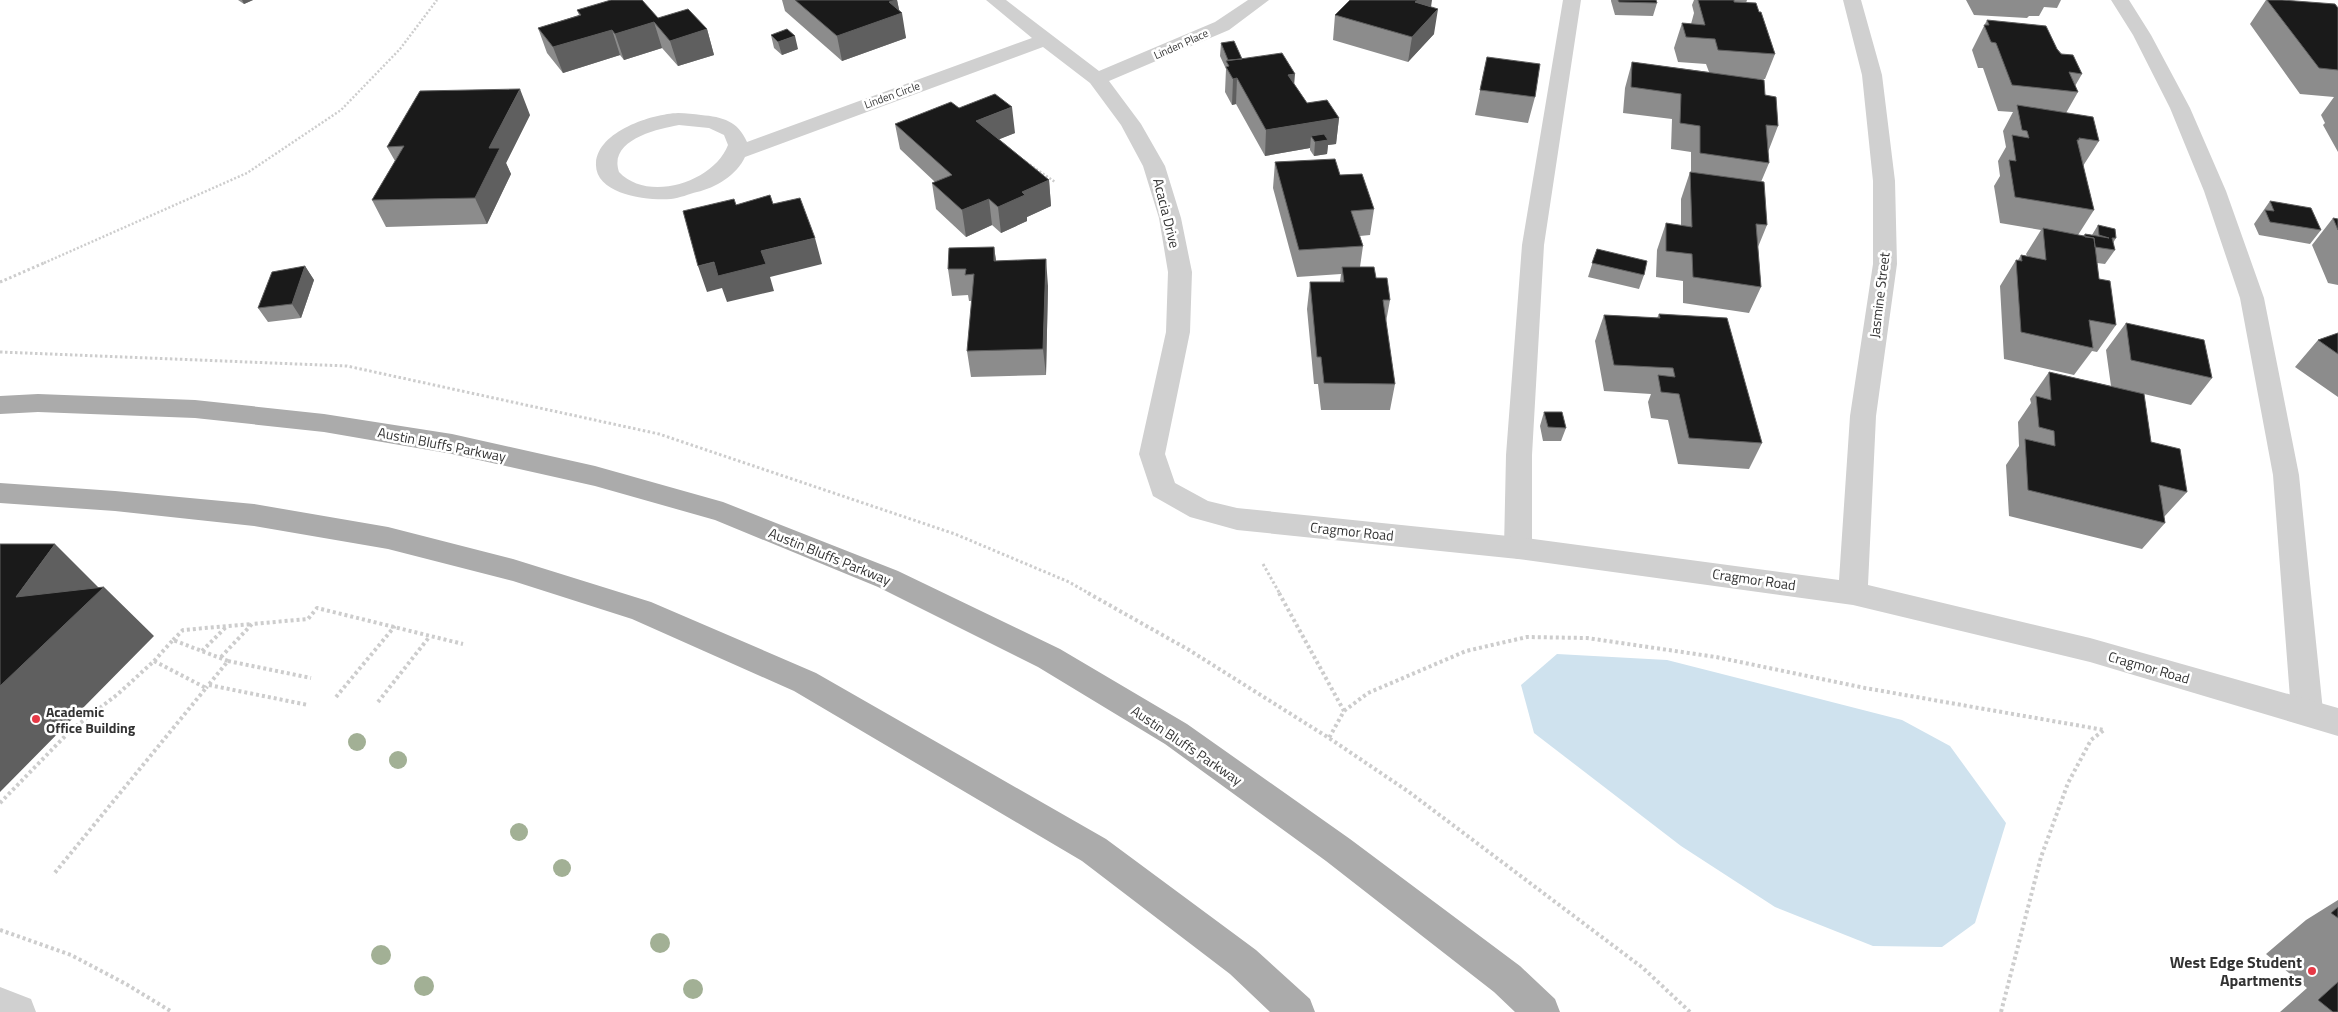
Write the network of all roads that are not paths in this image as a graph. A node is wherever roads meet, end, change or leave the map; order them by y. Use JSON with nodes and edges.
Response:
{"nodes":[{"id":1,"x":995,"y":0,"type":"edge"},
{"id":2,"x":1260,"y":0,"type":"edge"},
{"id":3,"x":1572,"y":0,"type":"edge"},
{"id":4,"x":1852,"y":0,"type":"edge"},
{"id":5,"x":2120,"y":0,"type":"edge"},
{"id":6,"x":1046,"y":38,"type":"junction"},
{"id":7,"x":1097,"y":79,"type":"junction"},
{"id":8,"x":739,"y":152,"type":"junction"},
{"id":9,"x":0,"y":405,"type":"edge"},
{"id":10,"x":1163,"y":490,"type":"joint"},
{"id":11,"x":0,"y":493,"type":"edge"},
{"id":12,"x":1518,"y":548,"type":"junction"},
{"id":13,"x":1853,"y":593,"type":"junction"},
{"id":14,"x":2306,"y":711,"type":"junction"},
{"id":15,"x":2338,"y":722,"type":"edge"},
{"id":16,"x":0,"y":1005,"type":"edge"},
{"id":17,"x":18,"y":1012,"type":"edge"},
{"id":18,"x":1297,"y":1012,"type":"edge"},
{"id":19,"x":1542,"y":1012,"type":"edge"}],
"edges":[{"from":1,"to":6,"type":"street","name":"Acacia Drive"},
{"from":2,"to":7,"type":"street","name":"Linden Place"},
{"from":3,"to":12,"type":"street"},
{"from":4,"to":13,"type":"street","name":"Jasmine Street"},
{"from":5,"to":14,"type":"street"},
{"from":6,"to":7,"type":"street","name":"Acacia Drive"},
{"from":6,"to":8,"type":"street","name":"Linden Circle"},
{"from":7,"to":10,"type":"street","name":"Acacia Drive"},
{"from":8,"to":8,"type":"street","name":"Linden Circle"},
{"from":9,"to":19,"type":"main road","name":"Austin Bluffs Parkway"},
{"from":10,"to":12,"type":"street","name":"Cragmor Road"},
{"from":11,"to":18,"type":"main road"},
{"from":12,"to":13,"type":"street","name":"Cragmor Road"},
{"from":13,"to":14,"type":"street","name":"Cragmor Road"},
{"from":14,"to":15,"type":"street","name":"Cragmor Road"},
{"from":16,"to":17,"type":"street"}]}
